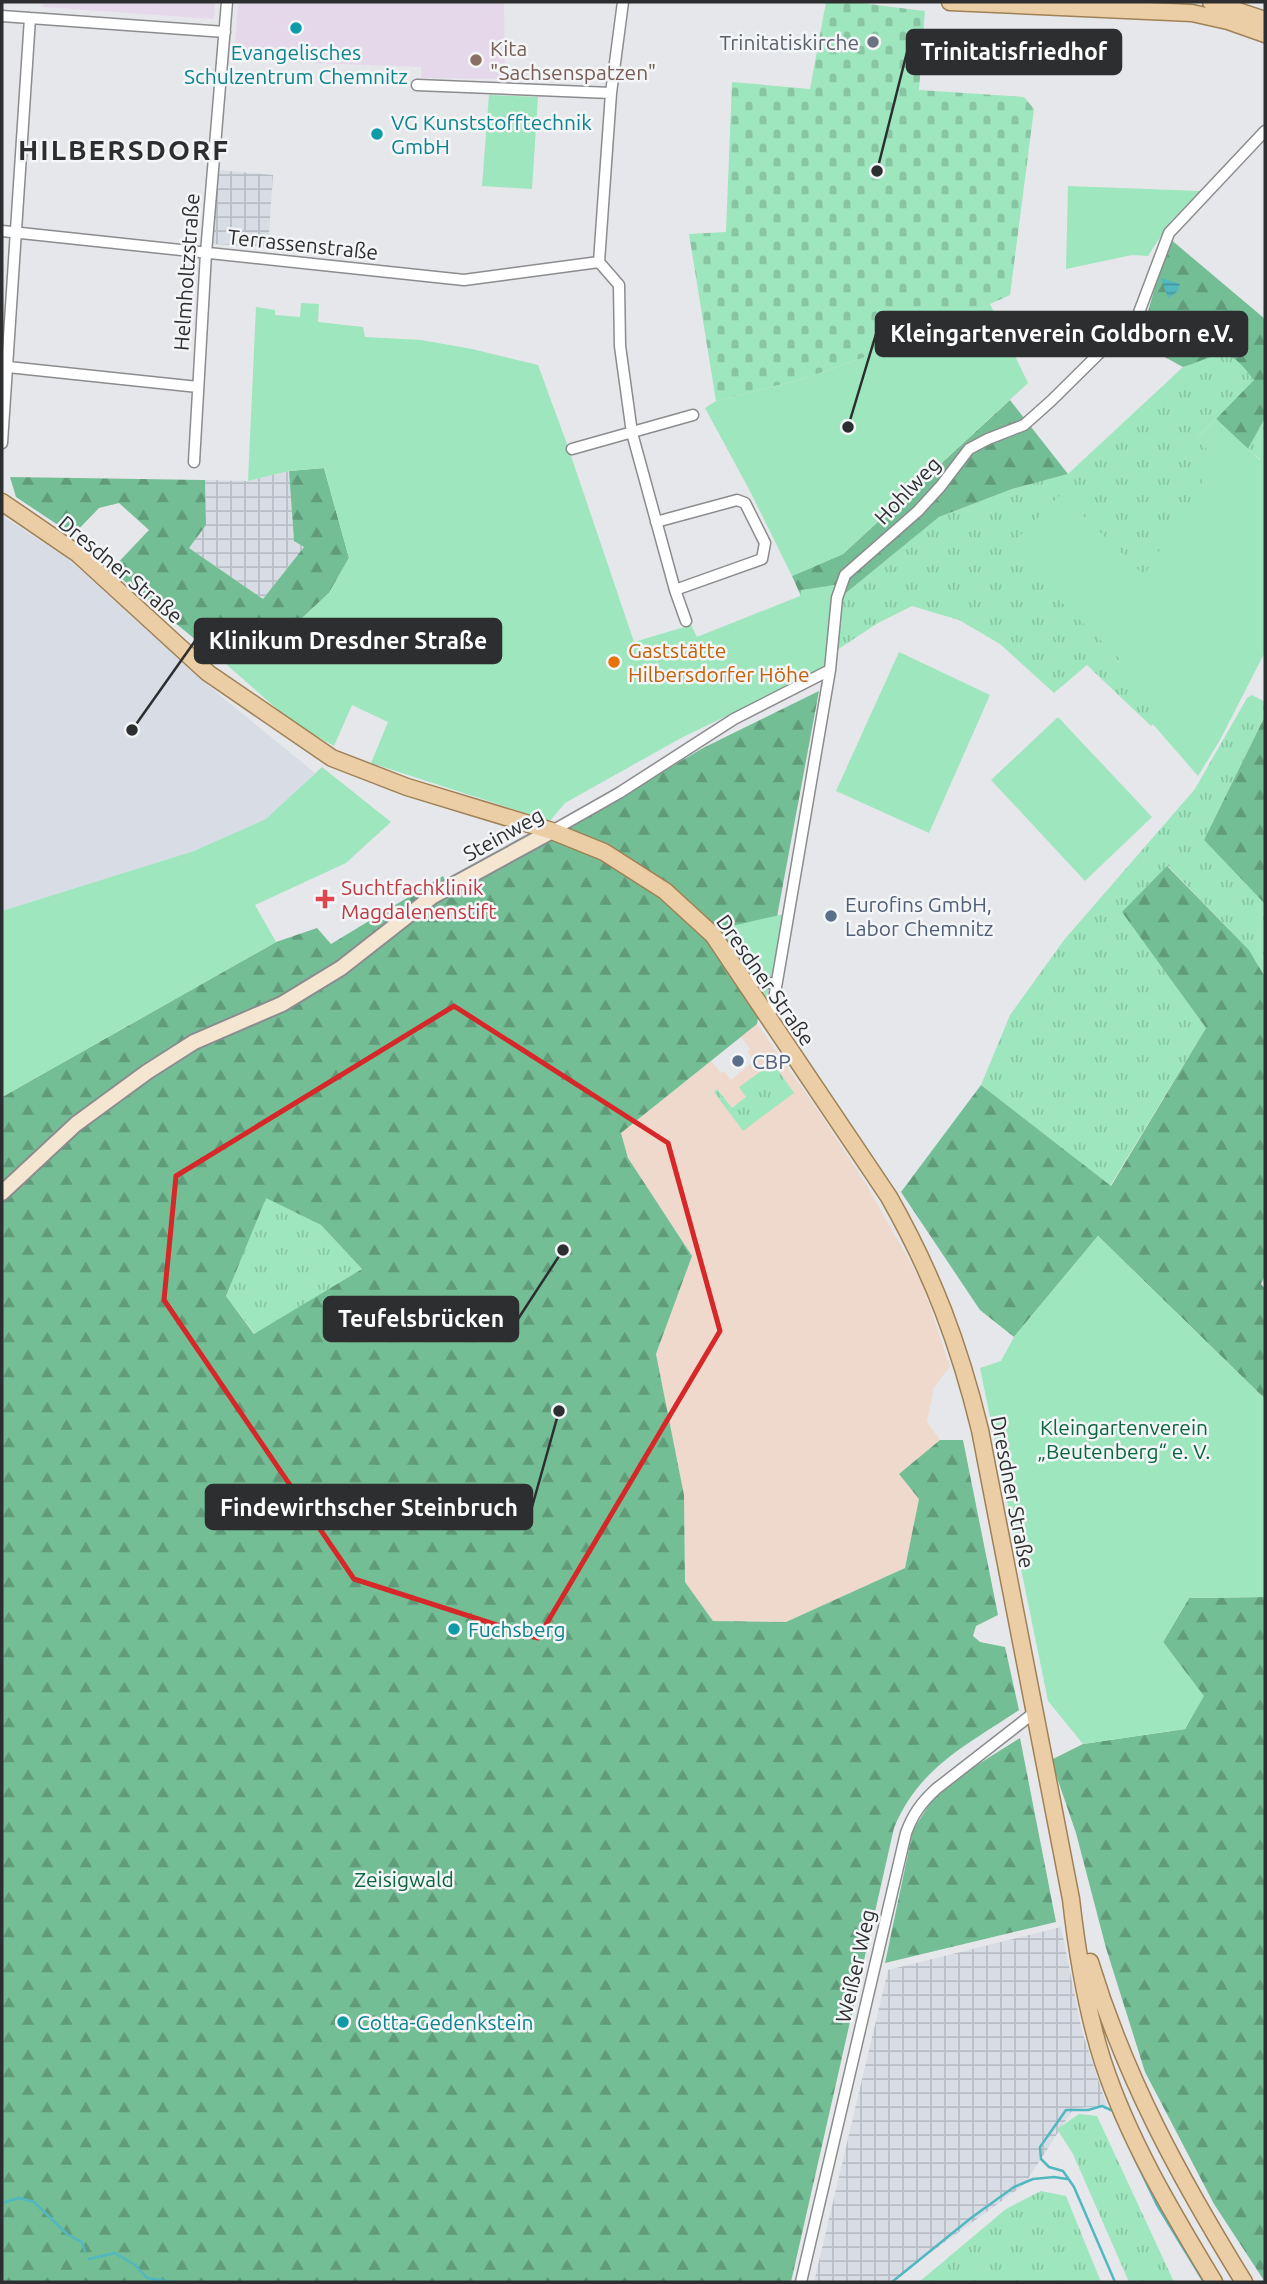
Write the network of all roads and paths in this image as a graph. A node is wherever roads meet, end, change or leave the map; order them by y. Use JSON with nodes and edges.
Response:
{"nodes":[{"id":1,"x":227,"y":2,"type":"edge"},
{"id":2,"x":623,"y":2,"type":"edge"},
{"id":3,"x":950,"y":2,"type":"edge"},
{"id":4,"x":1210,"y":2,"type":"edge"},
{"id":5,"x":2,"y":16,"type":"edge"},
{"id":6,"x":30,"y":18,"type":"junction"},
{"id":7,"x":1265,"y":20,"type":"edge"},
{"id":8,"x":225,"y":32,"type":"junction"},
{"id":9,"x":1265,"y":34,"type":"edge"},
{"id":10,"x":417,"y":85,"type":"dead end"},
{"id":11,"x":611,"y":93,"type":"junction"},
{"id":12,"x":1265,"y":131,"type":"edge"},
{"id":13,"x":2,"y":231,"type":"edge"},
{"id":14,"x":16,"y":233,"type":"junction"},
{"id":15,"x":206,"y":253,"type":"junction"},
{"id":16,"x":599,"y":262,"type":"junction"},
{"id":17,"x":8,"y":367,"type":"junction"},
{"id":18,"x":198,"y":387,"type":"junction"},
{"id":19,"x":694,"y":415,"type":"dead end"},
{"id":20,"x":632,"y":433,"type":"junction"},
{"id":21,"x":2,"y":443,"type":"edge"},
{"id":22,"x":572,"y":449,"type":"dead end"},
{"id":23,"x":194,"y":462,"type":"dead end"},
{"id":24,"x":2,"y":502,"type":"edge"},
{"id":25,"x":656,"y":522,"type":"junction"},
{"id":26,"x":675,"y":590,"type":"junction"},
{"id":27,"x":686,"y":621,"type":"dead end"},
{"id":28,"x":830,"y":670,"type":"junction"},
{"id":29,"x":552,"y":831,"type":"junction"},
{"id":30,"x":743,"y":979,"type":"junction"},
{"id":31,"x":776,"y":984,"type":"junction"},
{"id":32,"x":766,"y":1014,"type":"junction"},
{"id":33,"x":2,"y":1193,"type":"edge"},
{"id":34,"x":1035,"y":1712,"type":"junction"},
{"id":35,"x":1071,"y":1899,"type":"junction"},
{"id":36,"x":801,"y":2282,"type":"edge"},
{"id":37,"x":1214,"y":2282,"type":"edge"},
{"id":38,"x":1244,"y":2282,"type":"edge"}],
"edges":[{"from":1,"to":8,"type":"street","name":"Helmholtzstraße"},
{"from":2,"to":11,"type":"street"},
{"from":3,"to":9,"type":"main road"},
{"from":4,"to":7,"type":"main road"},
{"from":5,"to":6,"type":"street"},
{"from":6,"to":8,"type":"street"},
{"from":6,"to":14,"type":"street"},
{"from":8,"to":15,"type":"street","name":"Helmholtzstraße"},
{"from":10,"to":11,"type":"street"},
{"from":11,"to":16,"type":"street"},
{"from":12,"to":28,"type":"street","name":"Hohlweg"},
{"from":13,"to":14,"type":"street","name":"Terrassenstraße"},
{"from":14,"to":15,"type":"street","name":"Terrassenstraße"},
{"from":14,"to":17,"type":"street"},
{"from":15,"to":16,"type":"street","name":"Terrassenstraße"},
{"from":15,"to":18,"type":"street","name":"Helmholtzstraße"},
{"from":16,"to":20,"type":"street"},
{"from":17,"to":18,"type":"street"},
{"from":17,"to":21,"type":"street"},
{"from":18,"to":23,"type":"street","name":"Helmholtzstraße"},
{"from":19,"to":20,"type":"street"},
{"from":20,"to":22,"type":"street"},
{"from":20,"to":25,"type":"street"},
{"from":24,"to":29,"type":"main road","name":"Dresdner Straße"},
{"from":25,"to":26,"type":"street"},
{"from":25,"to":26,"type":"street"},
{"from":26,"to":27,"type":"street"},
{"from":28,"to":29,"type":"street","name":"Steinweg"},
{"from":28,"to":31,"type":"street","name":"Hohlweg"},
{"from":29,"to":30,"type":"main road","name":"Dresdner Straße"},
{"from":29,"to":33,"type":"street","name":"Steinweg"},
{"from":30,"to":31,"type":"street"},
{"from":30,"to":32,"type":"main road","name":"Dresdner Straße"},
{"from":31,"to":32,"type":"street","name":"Hohlweg"},
{"from":32,"to":34,"type":"main road","name":"Dresdner Straße"},
{"from":34,"to":35,"type":"main road","name":"Dresdner Straße"},
{"from":34,"to":36,"type":"street","name":"Weißer Weg"},
{"from":35,"to":37,"type":"main road"},
{"from":35,"to":38,"type":"main road"}]}
